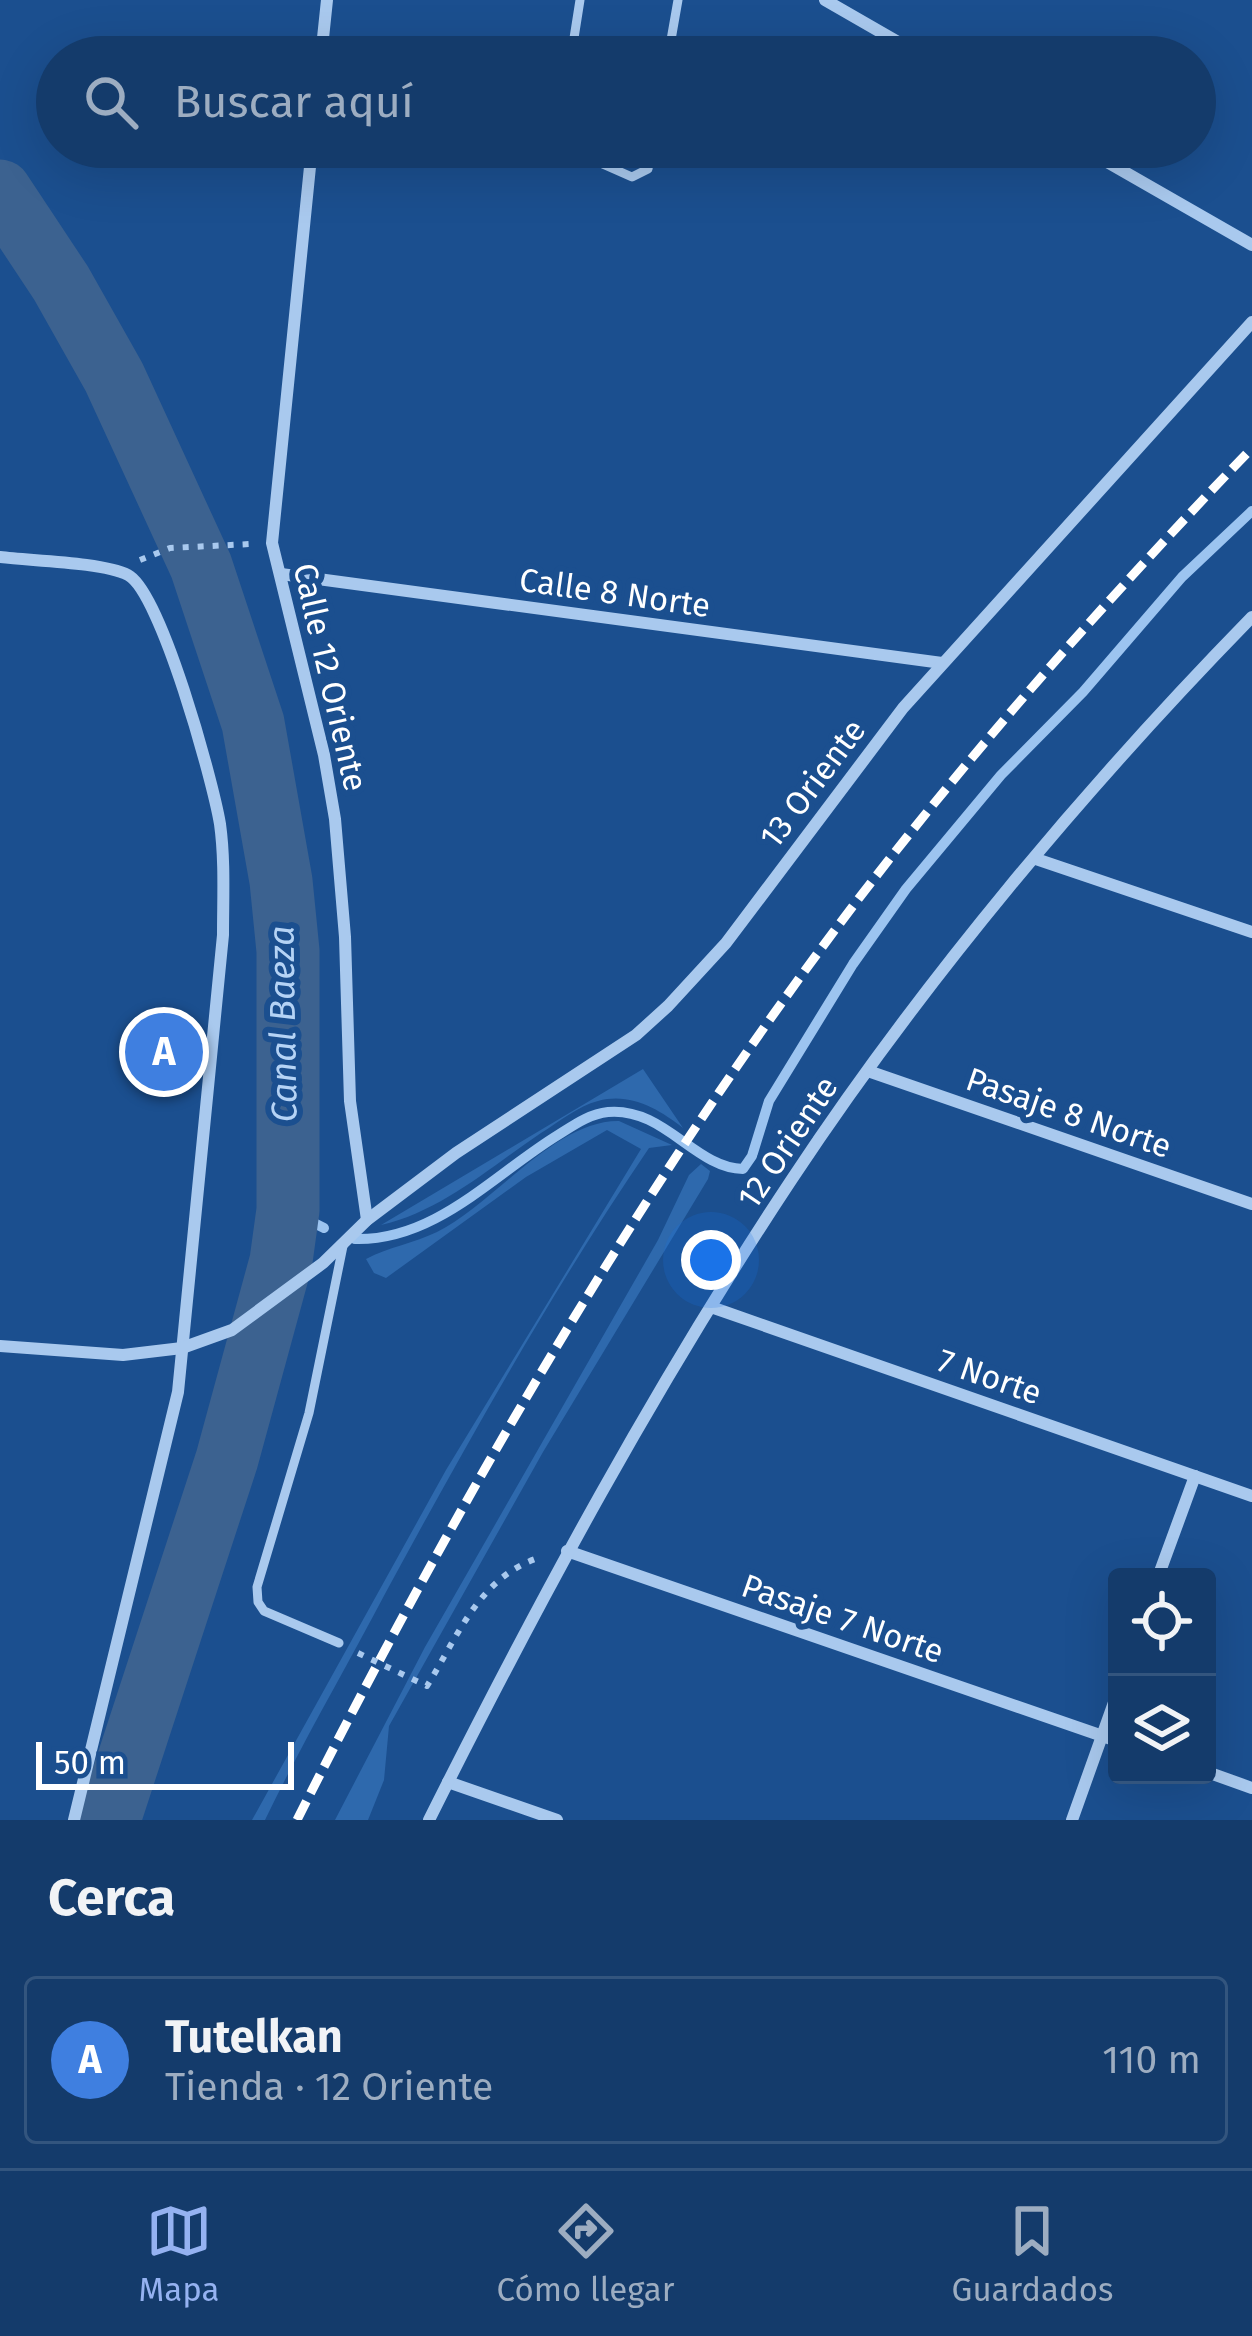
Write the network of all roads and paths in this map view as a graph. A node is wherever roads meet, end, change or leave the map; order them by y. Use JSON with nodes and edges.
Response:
{"nodes":[{"id":1,"x":327,"y":0,"type":"edge"},
{"id":2,"x":580,"y":0,"type":"edge"},
{"id":3,"x":678,"y":0,"type":"edge"},
{"id":4,"x":825,"y":0,"type":"edge"},
{"id":5,"x":323,"y":36,"type":"edge"},
{"id":6,"x":574,"y":36,"type":"edge"},
{"id":7,"x":672,"y":36,"type":"edge"},
{"id":8,"x":888,"y":36,"type":"edge"},
{"id":9,"x":310,"y":168,"type":"edge"},
{"id":10,"x":612,"y":168,"type":"edge"},
{"id":11,"x":648,"y":168,"type":"edge"},
{"id":12,"x":1118,"y":168,"type":"edge"},
{"id":13,"x":1252,"y":245,"type":"edge"},
{"id":14,"x":1252,"y":322,"type":"edge"},
{"id":15,"x":232,"y":545,"type":"dead end"},
{"id":16,"x":170,"y":548,"type":"dead end"},
{"id":17,"x":0,"y":557,"type":"edge"},
{"id":18,"x":281,"y":574,"type":"junction"},
{"id":19,"x":1250,"y":620,"type":"edge"},
{"id":20,"x":942,"y":663,"type":"junction"},
{"id":21,"x":1036,"y":859,"type":"junction"},
{"id":22,"x":1252,"y":932,"type":"edge"},
{"id":23,"x":868,"y":1071,"type":"junction"},
{"id":24,"x":1252,"y":1204,"type":"edge"},
{"id":25,"x":367,"y":1220,"type":"junction"},
{"id":26,"x":343,"y":1246,"type":"junction"},
{"id":27,"x":710,"y":1307,"type":"junction"},
{"id":28,"x":0,"y":1346,"type":"edge"},
{"id":29,"x":182,"y":1348,"type":"junction"},
{"id":30,"x":1195,"y":1476,"type":"junction"},
{"id":31,"x":1252,"y":1496,"type":"edge"},
{"id":32,"x":566,"y":1551,"type":"junction"},
{"id":33,"x":1161,"y":1568,"type":"edge"},
{"id":34,"x":339,"y":1643,"type":"joint"},
{"id":35,"x":1108,"y":1719,"type":"edge"},
{"id":36,"x":1102,"y":1736,"type":"junction"},
{"id":37,"x":1108,"y":1738,"type":"edge"},
{"id":38,"x":1216,"y":1775,"type":"edge"},
{"id":39,"x":448,"y":1782,"type":"junction"},
{"id":40,"x":1252,"y":1788,"type":"edge"},
{"id":41,"x":74,"y":1820,"type":"edge"},
{"id":42,"x":429,"y":1820,"type":"edge"},
{"id":43,"x":556,"y":1820,"type":"edge"},
{"id":44,"x":1072,"y":1820,"type":"edge"}],
"edges":[{"from":1,"to":5,"type":"street"},
{"from":2,"to":6,"type":"lane"},
{"from":3,"to":7,"type":"lane"},
{"from":4,"to":8,"type":"street"},
{"from":9,"to":18,"type":"street","name":"Calle 12 Oriente"},
{"from":10,"to":11,"type":"lane"},
{"from":12,"to":13,"type":"street"},
{"from":14,"to":20,"type":"street","name":"13 Oriente"},
{"from":15,"to":16,"type":"path"},
{"from":17,"to":29,"type":"street"},
{"from":18,"to":20,"type":"street","name":"Calle 8 Norte"},
{"from":18,"to":25,"type":"street","name":"Calle 12 Oriente"},
{"from":19,"to":21,"type":"street","name":"12 Oriente"},
{"from":20,"to":25,"type":"street","name":"13 Oriente"},
{"from":21,"to":22,"type":"street"},
{"from":21,"to":23,"type":"street","name":"12 Oriente"},
{"from":23,"to":24,"type":"street","name":"Pasaje 8 Norte"},
{"from":23,"to":27,"type":"street","name":"12 Oriente"},
{"from":25,"to":26,"type":"street","name":"13 Oriente"},
{"from":26,"to":29,"type":"street","name":"13 Oriente"},
{"from":26,"to":34,"type":"lane"},
{"from":27,"to":30,"type":"street","name":"7 Norte"},
{"from":27,"to":32,"type":"street","name":"12 Oriente"},
{"from":28,"to":29,"type":"street","name":"13 Oriente"},
{"from":29,"to":41,"type":"street"},
{"from":30,"to":31,"type":"street","name":"7 Norte"},
{"from":30,"to":33,"type":"street"},
{"from":32,"to":34,"type":"path"},
{"from":32,"to":36,"type":"street","name":"Pasaje 7 Norte"},
{"from":32,"to":39,"type":"street","name":"12 Oriente"},
{"from":35,"to":36,"type":"street"},
{"from":36,"to":37,"type":"street","name":"Pasaje 7 Norte"},
{"from":36,"to":44,"type":"street"},
{"from":38,"to":40,"type":"street"},
{"from":39,"to":42,"type":"street","name":"12 Oriente"},
{"from":39,"to":43,"type":"street"}]}
